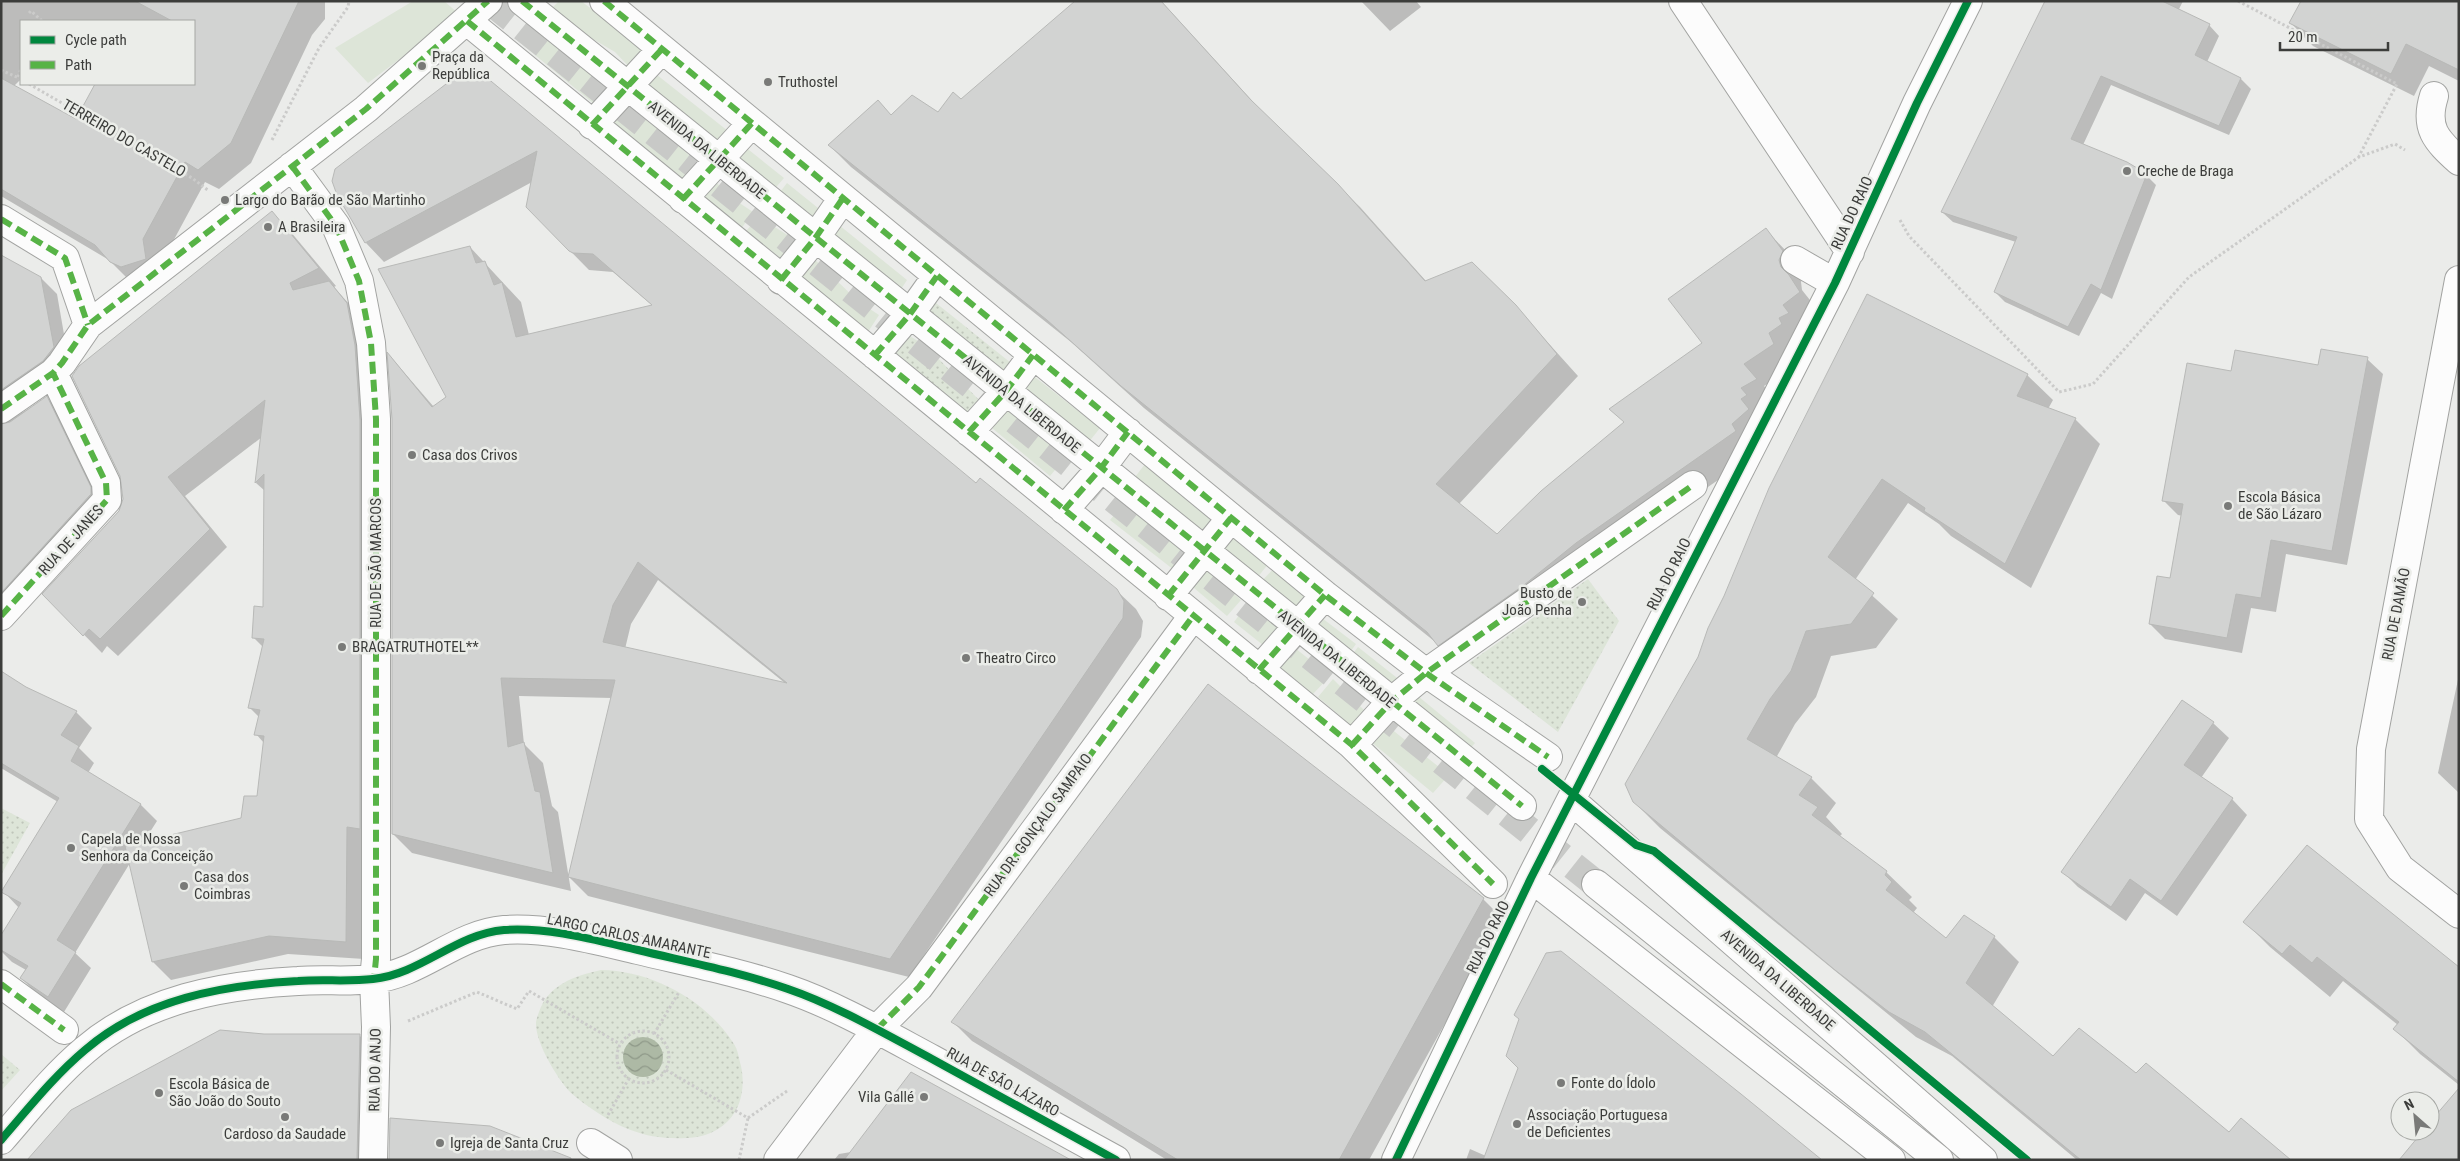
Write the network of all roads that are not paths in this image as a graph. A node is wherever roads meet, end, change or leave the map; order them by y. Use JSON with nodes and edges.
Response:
{"nodes":[{"id":1,"x":488,"y":1,"type":"edge"},
{"id":2,"x":522,"y":1,"type":"edge"},
{"id":3,"x":604,"y":1,"type":"edge"},
{"id":4,"x":1683,"y":1,"type":"edge"},
{"id":5,"x":1968,"y":1,"type":"edge"},
{"id":6,"x":467,"y":21,"type":"junction"},
{"id":7,"x":662,"y":49,"type":"junction"},
{"id":8,"x":629,"y":86,"type":"junction"},
{"id":9,"x":2434,"y":96,"type":"dead end"},
{"id":10,"x":752,"y":123,"type":"junction"},
{"id":11,"x":592,"y":125,"type":"junction"},
{"id":12,"x":720,"y":160,"type":"junction"},
{"id":13,"x":2459,"y":161,"type":"edge"},
{"id":14,"x":292,"y":166,"type":"junction"},
{"id":15,"x":843,"y":198,"type":"junction"},
{"id":16,"x":684,"y":200,"type":"junction"},
{"id":17,"x":1,"y":219,"type":"edge"},
{"id":18,"x":816,"y":237,"type":"junction"},
{"id":19,"x":1850,"y":252,"type":"junction"},
{"id":20,"x":1795,"y":260,"type":"dead end"},
{"id":21,"x":938,"y":276,"type":"junction"},
{"id":22,"x":781,"y":280,"type":"junction"},
{"id":23,"x":2459,"y":280,"type":"edge"},
{"id":24,"x":1835,"y":282,"type":"junction"},
{"id":25,"x":910,"y":314,"type":"junction"},
{"id":26,"x":88,"y":325,"type":"junction"},
{"id":27,"x":875,"y":355,"type":"junction"},
{"id":28,"x":1033,"y":355,"type":"junction"},
{"id":29,"x":58,"y":368,"type":"junction"},
{"id":30,"x":1006,"y":391,"type":"junction"},
{"id":31,"x":1,"y":409,"type":"edge"},
{"id":32,"x":969,"y":432,"type":"junction"},
{"id":33,"x":1128,"y":432,"type":"junction"},
{"id":34,"x":1101,"y":468,"type":"junction"},
{"id":35,"x":1694,"y":485,"type":"dead end"},
{"id":36,"x":1064,"y":510,"type":"junction"},
{"id":37,"x":1231,"y":518,"type":"junction"},
{"id":38,"x":1205,"y":552,"type":"junction"},
{"id":39,"x":1325,"y":595,"type":"junction"},
{"id":40,"x":1168,"y":596,"type":"junction"},
{"id":41,"x":1,"y":616,"type":"edge"},
{"id":42,"x":1193,"y":616,"type":"junction"},
{"id":43,"x":1298,"y":627,"type":"junction"},
{"id":44,"x":1259,"y":670,"type":"junction"},
{"id":45,"x":1426,"y":673,"type":"junction"},
{"id":46,"x":1391,"y":702,"type":"junction"},
{"id":47,"x":1352,"y":745,"type":"junction"},
{"id":48,"x":1548,"y":757,"type":"dead end"},
{"id":49,"x":1571,"y":800,"type":"junction"},
{"id":50,"x":1522,"y":806,"type":"dead end"},
{"id":51,"x":1531,"y":878,"type":"junction"},
{"id":52,"x":1493,"y":884,"type":"dead end"},
{"id":53,"x":1596,"y":884,"type":"tunnel mouth"},
{"id":54,"x":2459,"y":914,"type":"edge"},
{"id":55,"x":374,"y":979,"type":"junction"},
{"id":56,"x":1,"y":984,"type":"edge"},
{"id":57,"x":64,"y":1030,"type":"dead end"},
{"id":58,"x":877,"y":1030,"type":"junction"},
{"id":59,"x":1,"y":1140,"type":"edge"},
{"id":60,"x":591,"y":1143,"type":"dead end"},
{"id":61,"x":373,"y":1160,"type":"edge"},
{"id":62,"x":618,"y":1160,"type":"edge"},
{"id":63,"x":778,"y":1160,"type":"edge"},
{"id":64,"x":1116,"y":1160,"type":"edge"},
{"id":65,"x":1396,"y":1160,"type":"edge"},
{"id":66,"x":1891,"y":1160,"type":"edge"},
{"id":67,"x":1939,"y":1160,"type":"edge"},
{"id":68,"x":1983,"y":1160,"type":"edge"}],
"edges":[{"from":1,"to":6,"type":"street"},
{"from":2,"to":8,"type":"street","name":"AVENIDA DA LIBERDADE"},
{"from":3,"to":7,"type":"street"},
{"from":4,"to":19,"type":"street"},
{"from":5,"to":19,"type":"street","name":"RUA DO RAIO"},
{"from":6,"to":11,"type":"street"},
{"from":6,"to":14,"type":"street"},
{"from":7,"to":8,"type":"street"},
{"from":7,"to":10,"type":"street"},
{"from":8,"to":11,"type":"street"},
{"from":8,"to":12,"type":"street","name":"AVENIDA DA LIBERDADE"},
{"from":9,"to":13,"type":"street"},
{"from":10,"to":12,"type":"street"},
{"from":10,"to":15,"type":"street"},
{"from":11,"to":16,"type":"street"},
{"from":12,"to":16,"type":"street"},
{"from":12,"to":18,"type":"street","name":"AVENIDA DA LIBERDADE"},
{"from":14,"to":26,"type":"street"},
{"from":14,"to":55,"type":"street","name":"RUA DE SÃO MARCOS"},
{"from":15,"to":18,"type":"street"},
{"from":15,"to":21,"type":"street"},
{"from":16,"to":22,"type":"street"},
{"from":17,"to":26,"type":"street"},
{"from":18,"to":22,"type":"street"},
{"from":18,"to":25,"type":"street","name":"AVENIDA DA LIBERDADE"},
{"from":19,"to":24,"type":"street","name":"RUA DO RAIO"},
{"from":20,"to":24,"type":"street"},
{"from":21,"to":25,"type":"street"},
{"from":21,"to":28,"type":"street"},
{"from":22,"to":27,"type":"street"},
{"from":23,"to":54,"type":"street","name":"RUA DE DAMÃO"},
{"from":24,"to":49,"type":"street","name":"RUA DO RAIO"},
{"from":25,"to":27,"type":"street"},
{"from":25,"to":30,"type":"street","name":"AVENIDA DA LIBERDADE"},
{"from":26,"to":29,"type":"street"},
{"from":27,"to":32,"type":"street"},
{"from":28,"to":30,"type":"street"},
{"from":28,"to":33,"type":"street"},
{"from":29,"to":31,"type":"street"},
{"from":29,"to":41,"type":"street","name":"RUA DE JANES"},
{"from":30,"to":32,"type":"street"},
{"from":30,"to":34,"type":"street","name":"AVENIDA DA LIBERDADE"},
{"from":32,"to":36,"type":"street"},
{"from":33,"to":34,"type":"street"},
{"from":33,"to":37,"type":"street"},
{"from":34,"to":36,"type":"street"},
{"from":34,"to":38,"type":"street","name":"AVENIDA DA LIBERDADE"},
{"from":35,"to":45,"type":"street"},
{"from":36,"to":40,"type":"street"},
{"from":37,"to":38,"type":"street"},
{"from":37,"to":39,"type":"street"},
{"from":38,"to":40,"type":"street"},
{"from":38,"to":43,"type":"street","name":"AVENIDA DA LIBERDADE"},
{"from":39,"to":43,"type":"street"},
{"from":39,"to":45,"type":"street"},
{"from":40,"to":42,"type":"street"},
{"from":42,"to":44,"type":"street"},
{"from":42,"to":58,"type":"street","name":"RUA DR. GONÇALO SAMPAIO"},
{"from":43,"to":44,"type":"street"},
{"from":43,"to":46,"type":"street","name":"AVENIDA DA LIBERDADE"},
{"from":44,"to":47,"type":"street"},
{"from":45,"to":46,"type":"street"},
{"from":45,"to":48,"type":"street"},
{"from":46,"to":47,"type":"street"},
{"from":46,"to":50,"type":"street","name":"AVENIDA DA LIBERDADE"},
{"from":47,"to":52,"type":"street"},
{"from":49,"to":51,"type":"street","name":"RUA DO RAIO"},
{"from":49,"to":68,"type":"street","name":"AVENIDA DA LIBERDADE"},
{"from":51,"to":65,"type":"street","name":"RUA DO RAIO"},
{"from":51,"to":66,"type":"street"},
{"from":53,"to":67,"type":"street"},
{"from":55,"to":58,"type":"street","name":"LARGO CARLOS AMARANTE"},
{"from":55,"to":59,"type":"street","name":"LARGO CARLOS AMARANTE"},
{"from":55,"to":61,"type":"street","name":"RUA DO ANJO"},
{"from":56,"to":57,"type":"street"},
{"from":58,"to":63,"type":"street"},
{"from":58,"to":64,"type":"street","name":"RUA DE SÃO LÁZARO"},
{"from":60,"to":62,"type":"street"}]}
